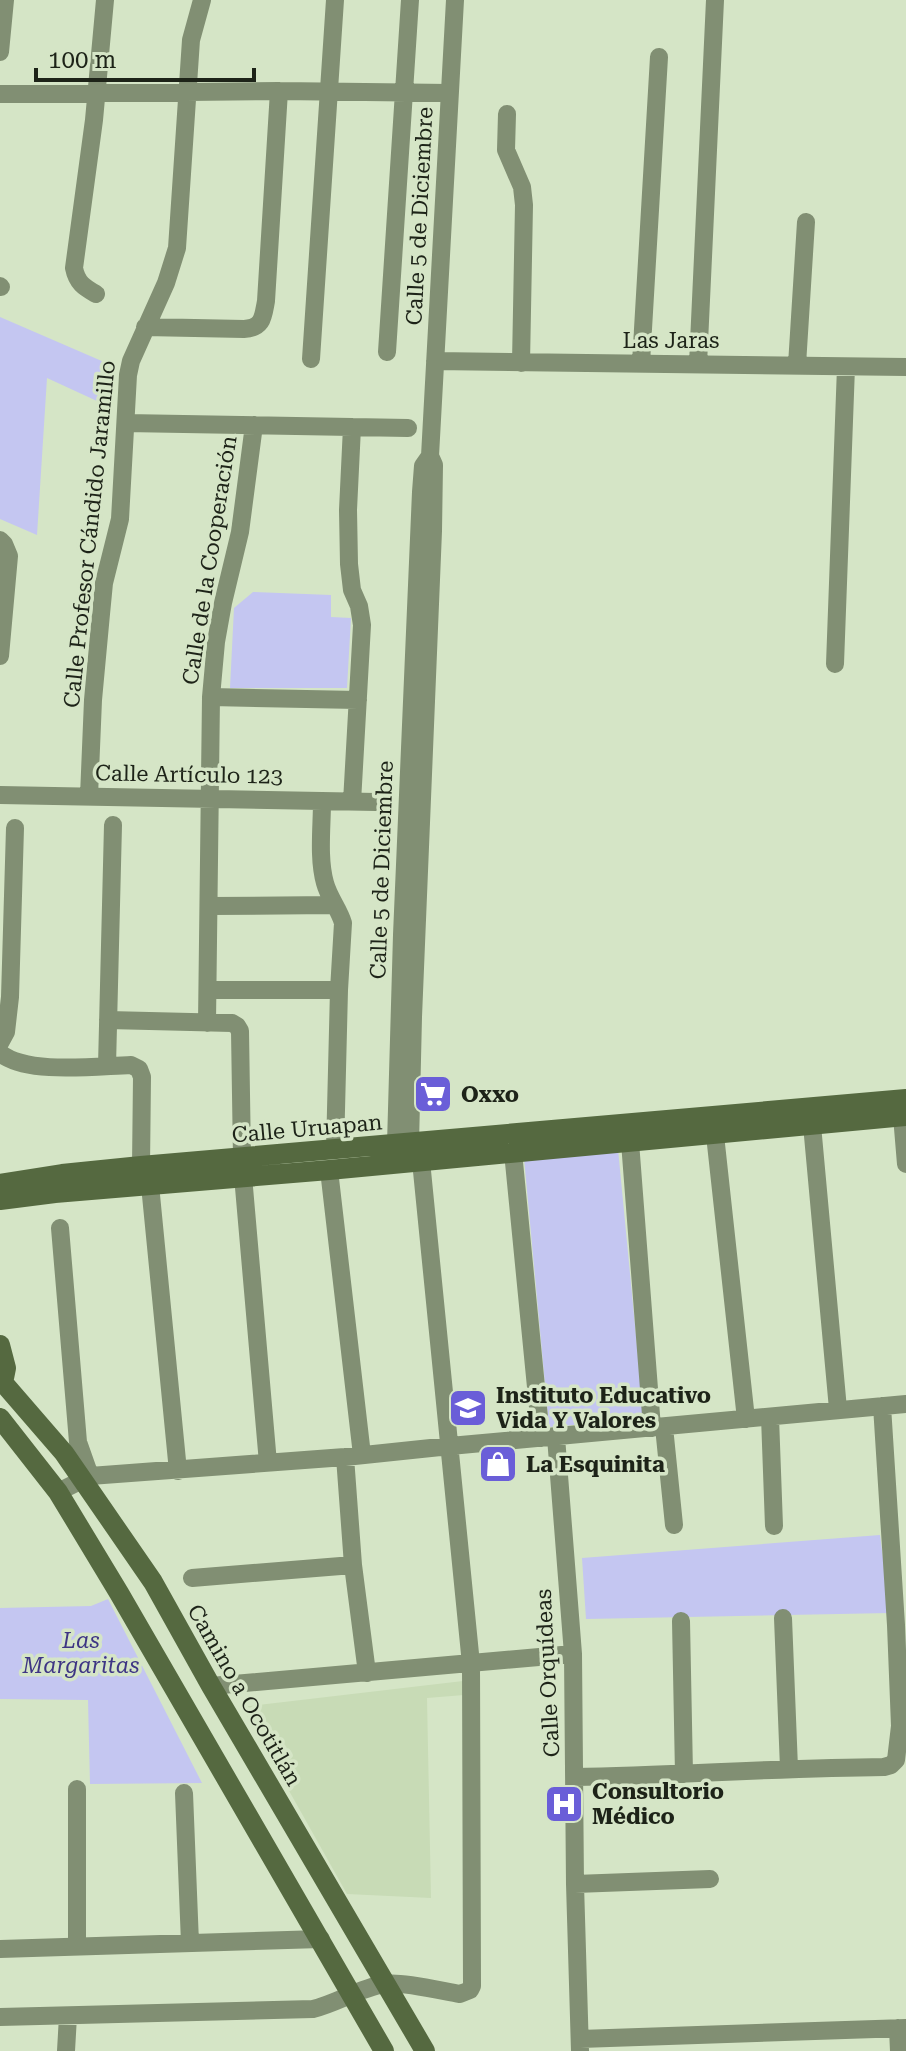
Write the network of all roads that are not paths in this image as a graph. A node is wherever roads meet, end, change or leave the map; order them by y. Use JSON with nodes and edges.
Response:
{"nodes":[{"id":1,"x":5,"y":0,"type":"edge"},
{"id":2,"x":105,"y":0,"type":"edge"},
{"id":3,"x":202,"y":0,"type":"edge"},
{"id":4,"x":335,"y":0,"type":"edge"},
{"id":5,"x":410,"y":0,"type":"edge"},
{"id":6,"x":455,"y":0,"type":"edge"},
{"id":7,"x":715,"y":0,"type":"edge"},
{"id":8,"x":0,"y":52,"type":"edge"},
{"id":9,"x":659,"y":57,"type":"dead end"},
{"id":10,"x":279,"y":91,"type":"junction"},
{"id":11,"x":189,"y":92,"type":"junction"},
{"id":12,"x":329,"y":92,"type":"junction"},
{"id":13,"x":96,"y":93,"type":"junction"},
{"id":14,"x":405,"y":93,"type":"junction"},
{"id":15,"x":450,"y":93,"type":"junction"},
{"id":16,"x":0,"y":94,"type":"edge"},
{"id":17,"x":507,"y":114,"type":"dead end"},
{"id":18,"x":806,"y":222,"type":"dead end"},
{"id":19,"x":96,"y":294,"type":"dead end"},
{"id":20,"x":145,"y":327,"type":"junction"},
{"id":21,"x":387,"y":352,"type":"dead end"},
{"id":22,"x":311,"y":359,"type":"dead end"},
{"id":23,"x":435,"y":361,"type":"junction"},
{"id":24,"x":521,"y":363,"type":"junction"},
{"id":25,"x":641,"y":363,"type":"junction"},
{"id":26,"x":698,"y":364,"type":"junction"},
{"id":27,"x":797,"y":365,"type":"junction"},
{"id":28,"x":846,"y":367,"type":"junction"},
{"id":29,"x":906,"y":367,"type":"edge"},
{"id":30,"x":126,"y":423,"type":"junction"},
{"id":31,"x":254,"y":425,"type":"junction"},
{"id":32,"x":352,"y":427,"type":"junction"},
{"id":33,"x":408,"y":428,"type":"dead end"},
{"id":34,"x":0,"y":540,"type":"edge"},
{"id":35,"x":0,"y":656,"type":"edge"},
{"id":36,"x":835,"y":664,"type":"dead end"},
{"id":37,"x":211,"y":697,"type":"junction"},
{"id":38,"x":358,"y":700,"type":"junction"},
{"id":39,"x":0,"y":795,"type":"edge"},
{"id":40,"x":89,"y":796,"type":"junction"},
{"id":41,"x":209,"y":798,"type":"junction"},
{"id":42,"x":322,"y":801,"type":"junction"},
{"id":43,"x":352,"y":802,"type":"junction"},
{"id":44,"x":376,"y":802,"type":"dead end"},
{"id":45,"x":113,"y":825,"type":"dead end"},
{"id":46,"x":15,"y":828,"type":"dead end"},
{"id":47,"x":333,"y":905,"type":"junction"},
{"id":48,"x":210,"y":906,"type":"junction"},
{"id":49,"x":208,"y":990,"type":"junction"},
{"id":50,"x":339,"y":990,"type":"junction"},
{"id":51,"x":108,"y":1020,"type":"junction"},
{"id":52,"x":207,"y":1023,"type":"junction"},
{"id":53,"x":0,"y":1043,"type":"edge"},
{"id":54,"x":0,"y":1053,"type":"edge"},
{"id":55,"x":107,"y":1066,"type":"junction"},
{"id":56,"x":905,"y":1110,"type":"edge"},
{"id":57,"x":812,"y":1125,"type":"junction"},
{"id":58,"x":715,"y":1135,"type":"junction"},
{"id":59,"x":630,"y":1142,"type":"junction"},
{"id":60,"x":335,"y":1150,"type":"junction"},
{"id":61,"x":409,"y":1150,"type":"junction"},
{"id":62,"x":513,"y":1152,"type":"junction"},
{"id":63,"x":906,"y":1164,"type":"edge"},
{"id":64,"x":242,"y":1167,"type":"junction"},
{"id":65,"x":329,"y":1170,"type":"junction"},
{"id":66,"x":145,"y":1176,"type":"junction"},
{"id":67,"x":0,"y":1184,"type":"edge"},
{"id":68,"x":0,"y":1200,"type":"edge"},
{"id":69,"x":60,"y":1228,"type":"dead end"},
{"id":70,"x":0,"y":1345,"type":"edge"},
{"id":71,"x":2,"y":1381,"type":"edge"},
{"id":72,"x":906,"y":1404,"type":"edge"},
{"id":73,"x":882,"y":1406,"type":"junction"},
{"id":74,"x":838,"y":1409,"type":"junction"},
{"id":75,"x":770,"y":1417,"type":"junction"},
{"id":76,"x":0,"y":1418,"type":"edge"},
{"id":77,"x":746,"y":1419,"type":"junction"},
{"id":78,"x":658,"y":1427,"type":"junction"},
{"id":79,"x":548,"y":1438,"type":"junction"},
{"id":80,"x":450,"y":1446,"type":"junction"},
{"id":81,"x":354,"y":1456,"type":"junction"},
{"id":82,"x":268,"y":1463,"type":"junction"},
{"id":83,"x":178,"y":1471,"type":"junction"},
{"id":84,"x":86,"y":1478,"type":"junction"},
{"id":85,"x":58,"y":1492,"type":"junction"},
{"id":86,"x":897,"y":1513,"type":"edge"},
{"id":87,"x":674,"y":1525,"type":"dead end"},
{"id":88,"x":774,"y":1526,"type":"dead end"},
{"id":89,"x":353,"y":1565,"type":"junction"},
{"id":90,"x":192,"y":1578,"type":"dead end"},
{"id":91,"x":783,"y":1618,"type":"dead end"},
{"id":92,"x":681,"y":1621,"type":"dead end"},
{"id":93,"x":901,"y":1625,"type":"edge"},
{"id":94,"x":573,"y":1654,"type":"junction"},
{"id":95,"x":471,"y":1664,"type":"junction"},
{"id":96,"x":367,"y":1673,"type":"junction"},
{"id":97,"x":211,"y":1686,"type":"junction"},
{"id":98,"x":903,"y":1726,"type":"edge"},
{"id":99,"x":789,"y":1768,"type":"junction"},
{"id":100,"x":684,"y":1774,"type":"junction"},
{"id":101,"x":575,"y":1777,"type":"junction"},
{"id":102,"x":77,"y":1789,"type":"dead end"},
{"id":103,"x":184,"y":1793,"type":"dead end"},
{"id":104,"x":710,"y":1879,"type":"dead end"},
{"id":105,"x":575,"y":1884,"type":"junction"},
{"id":106,"x":321,"y":1939,"type":"junction"},
{"id":107,"x":190,"y":1943,"type":"junction"},
{"id":108,"x":77,"y":1947,"type":"junction"},
{"id":109,"x":0,"y":1949,"type":"edge"},
{"id":110,"x":386,"y":1984,"type":"junction"},
{"id":111,"x":351,"y":1995,"type":"junction"},
{"id":112,"x":68,"y":2016,"type":"junction"},
{"id":113,"x":0,"y":2017,"type":"edge"},
{"id":114,"x":902,"y":2028,"type":"edge"},
{"id":115,"x":793,"y":2032,"type":"junction"},
{"id":116,"x":689,"y":2043,"type":"edge"},
{"id":117,"x":580,"y":2045,"type":"edge"},
{"id":118,"x":66,"y":2051,"type":"edge"},
{"id":119,"x":384,"y":2051,"type":"edge"},
{"id":120,"x":425,"y":2051,"type":"edge"},
{"id":121,"x":794,"y":2051,"type":"edge"},
{"id":122,"x":899,"y":2051,"type":"edge"}],
"edges":[{"from":1,"to":8,"type":"street"},
{"from":2,"to":13,"type":"street"},
{"from":3,"to":11,"type":"street","name":"Calle Profesor Cándido Jaramillo"},
{"from":4,"to":12,"type":"street"},
{"from":5,"to":14,"type":"street"},
{"from":6,"to":15,"type":"street"},
{"from":7,"to":26,"type":"street"},
{"from":9,"to":25,"type":"street"},
{"from":10,"to":11,"type":"street","name":"Calle 5 de Diciembre"},
{"from":10,"to":12,"type":"street","name":"Calle 5 de Diciembre"},
{"from":10,"to":20,"type":"street"},
{"from":11,"to":13,"type":"street","name":"Calle 5 de Diciembre"},
{"from":11,"to":20,"type":"street","name":"Calle Profesor Cándido Jaramillo"},
{"from":12,"to":14,"type":"street","name":"Calle 5 de Diciembre"},
{"from":12,"to":22,"type":"street"},
{"from":13,"to":16,"type":"street","name":"Calle 5 de Diciembre"},
{"from":13,"to":19,"type":"street"},
{"from":14,"to":15,"type":"street","name":"Calle 5 de Diciembre"},
{"from":14,"to":21,"type":"street"},
{"from":15,"to":23,"type":"street","name":"Calle 5 de Diciembre"},
{"from":17,"to":24,"type":"street"},
{"from":18,"to":27,"type":"street"},
{"from":20,"to":30,"type":"street","name":"Calle Profesor Cándido Jaramillo"},
{"from":23,"to":24,"type":"street","name":"Las Jaras"},
{"from":23,"to":61,"type":"street","name":"Calle 5 de Diciembre"},
{"from":24,"to":25,"type":"street","name":"Las Jaras"},
{"from":25,"to":26,"type":"street","name":"Las Jaras"},
{"from":26,"to":27,"type":"street","name":"Las Jaras"},
{"from":27,"to":28,"type":"street","name":"Las Jaras"},
{"from":28,"to":29,"type":"street","name":"Las Jaras"},
{"from":28,"to":36,"type":"street"},
{"from":30,"to":31,"type":"street"},
{"from":30,"to":40,"type":"street","name":"Calle Profesor Cándido Jaramillo"},
{"from":31,"to":32,"type":"street"},
{"from":31,"to":37,"type":"street","name":"Calle de la Cooperación"},
{"from":32,"to":33,"type":"street"},
{"from":32,"to":38,"type":"street"},
{"from":34,"to":35,"type":"street"},
{"from":37,"to":38,"type":"street"},
{"from":37,"to":41,"type":"street","name":"Calle de la Cooperación"},
{"from":38,"to":43,"type":"street"},
{"from":39,"to":40,"type":"street","name":"Calle Artículo 123"},
{"from":40,"to":41,"type":"street","name":"Calle Artículo 123"},
{"from":41,"to":42,"type":"street","name":"Calle Artículo 123"},
{"from":41,"to":48,"type":"street","name":"Calle de la Cooperación"},
{"from":42,"to":43,"type":"street","name":"Calle Artículo 123"},
{"from":42,"to":47,"type":"street"},
{"from":43,"to":44,"type":"street","name":"Calle Artículo 123"},
{"from":45,"to":51,"type":"street"},
{"from":46,"to":53,"type":"street"},
{"from":47,"to":48,"type":"street"},
{"from":47,"to":50,"type":"street"},
{"from":48,"to":49,"type":"street","name":"Calle de la Cooperación"},
{"from":49,"to":50,"type":"street"},
{"from":49,"to":52,"type":"street","name":"Calle de la Cooperación"},
{"from":50,"to":60,"type":"street"},
{"from":51,"to":52,"type":"street"},
{"from":51,"to":55,"type":"street"},
{"from":52,"to":64,"type":"street"},
{"from":54,"to":55,"type":"street"},
{"from":55,"to":66,"type":"street"},
{"from":56,"to":57,"type":"main road","name":"Calle Uruapan"},
{"from":56,"to":61,"type":"main road","name":"Calle Uruapan"},
{"from":56,"to":63,"type":"street"},
{"from":57,"to":58,"type":"main road","name":"Calle Uruapan"},
{"from":57,"to":74,"type":"street"},
{"from":58,"to":59,"type":"main road","name":"Calle Uruapan"},
{"from":58,"to":77,"type":"street"},
{"from":59,"to":62,"type":"main road","name":"Calle Uruapan"},
{"from":59,"to":78,"type":"street"},
{"from":60,"to":61,"type":"main road","name":"Calle Uruapan"},
{"from":60,"to":64,"type":"main road","name":"Calle Uruapan"},
{"from":61,"to":62,"type":"main road","name":"Calle Uruapan"},
{"from":61,"to":65,"type":"main road","name":"Calle Uruapan"},
{"from":61,"to":80,"type":"street","name":"Calle 5 de Diciembre"},
{"from":62,"to":79,"type":"street","name":"Calle Orquídeas"},
{"from":64,"to":65,"type":"main road","name":"Calle Uruapan"},
{"from":64,"to":66,"type":"main road","name":"Calle Uruapan"},
{"from":64,"to":82,"type":"street"},
{"from":65,"to":81,"type":"street"},
{"from":66,"to":67,"type":"main road","name":"Calle Uruapan"},
{"from":66,"to":68,"type":"main road","name":"Calle Uruapan"},
{"from":66,"to":83,"type":"street"},
{"from":69,"to":84,"type":"street"},
{"from":70,"to":71,"type":"main road"},
{"from":71,"to":84,"type":"main road","name":"Camino a Ocotitlán"},
{"from":72,"to":73,"type":"street"},
{"from":73,"to":74,"type":"street"},
{"from":73,"to":86,"type":"street"},
{"from":74,"to":75,"type":"street"},
{"from":75,"to":77,"type":"street"},
{"from":75,"to":88,"type":"street"},
{"from":76,"to":85,"type":"main road"},
{"from":77,"to":78,"type":"street"},
{"from":78,"to":79,"type":"street"},
{"from":78,"to":87,"type":"street"},
{"from":79,"to":80,"type":"street"},
{"from":79,"to":94,"type":"street","name":"Calle Orquídeas"},
{"from":80,"to":81,"type":"street"},
{"from":80,"to":95,"type":"street","name":"Calle 5 de Diciembre"},
{"from":81,"to":82,"type":"street"},
{"from":81,"to":89,"type":"street"},
{"from":82,"to":83,"type":"street"},
{"from":83,"to":84,"type":"street"},
{"from":84,"to":85,"type":"street"},
{"from":84,"to":97,"type":"main road","name":"Camino a Ocotitlán"},
{"from":85,"to":106,"type":"main road"},
{"from":86,"to":93,"type":"street"},
{"from":89,"to":90,"type":"street"},
{"from":89,"to":96,"type":"street"},
{"from":91,"to":99,"type":"street"},
{"from":92,"to":100,"type":"street"},
{"from":93,"to":98,"type":"street"},
{"from":94,"to":95,"type":"street"},
{"from":94,"to":101,"type":"street","name":"Calle Orquídeas"},
{"from":95,"to":96,"type":"street"},
{"from":95,"to":110,"type":"street","name":"Calle 5 de Diciembre"},
{"from":96,"to":97,"type":"street"},
{"from":97,"to":110,"type":"main road","name":"Camino a Ocotitlán"},
{"from":98,"to":99,"type":"street"},
{"from":99,"to":100,"type":"street"},
{"from":100,"to":101,"type":"street"},
{"from":101,"to":105,"type":"street","name":"Calle Orquídeas"},
{"from":102,"to":108,"type":"street"},
{"from":103,"to":107,"type":"street"},
{"from":104,"to":105,"type":"street"},
{"from":105,"to":117,"type":"street","name":"Calle Orquídeas"},
{"from":106,"to":107,"type":"street"},
{"from":106,"to":111,"type":"main road"},
{"from":107,"to":108,"type":"street"},
{"from":108,"to":109,"type":"street"},
{"from":110,"to":111,"type":"street"},
{"from":110,"to":120,"type":"main road","name":"Camino a Ocotitlán"},
{"from":111,"to":112,"type":"street"},
{"from":111,"to":119,"type":"main road"},
{"from":112,"to":113,"type":"street"},
{"from":112,"to":118,"type":"street"},
{"from":114,"to":115,"type":"street"},
{"from":114,"to":122,"type":"street"},
{"from":115,"to":116,"type":"street"},
{"from":115,"to":121,"type":"street"},
{"from":116,"to":117,"type":"street"}]}
